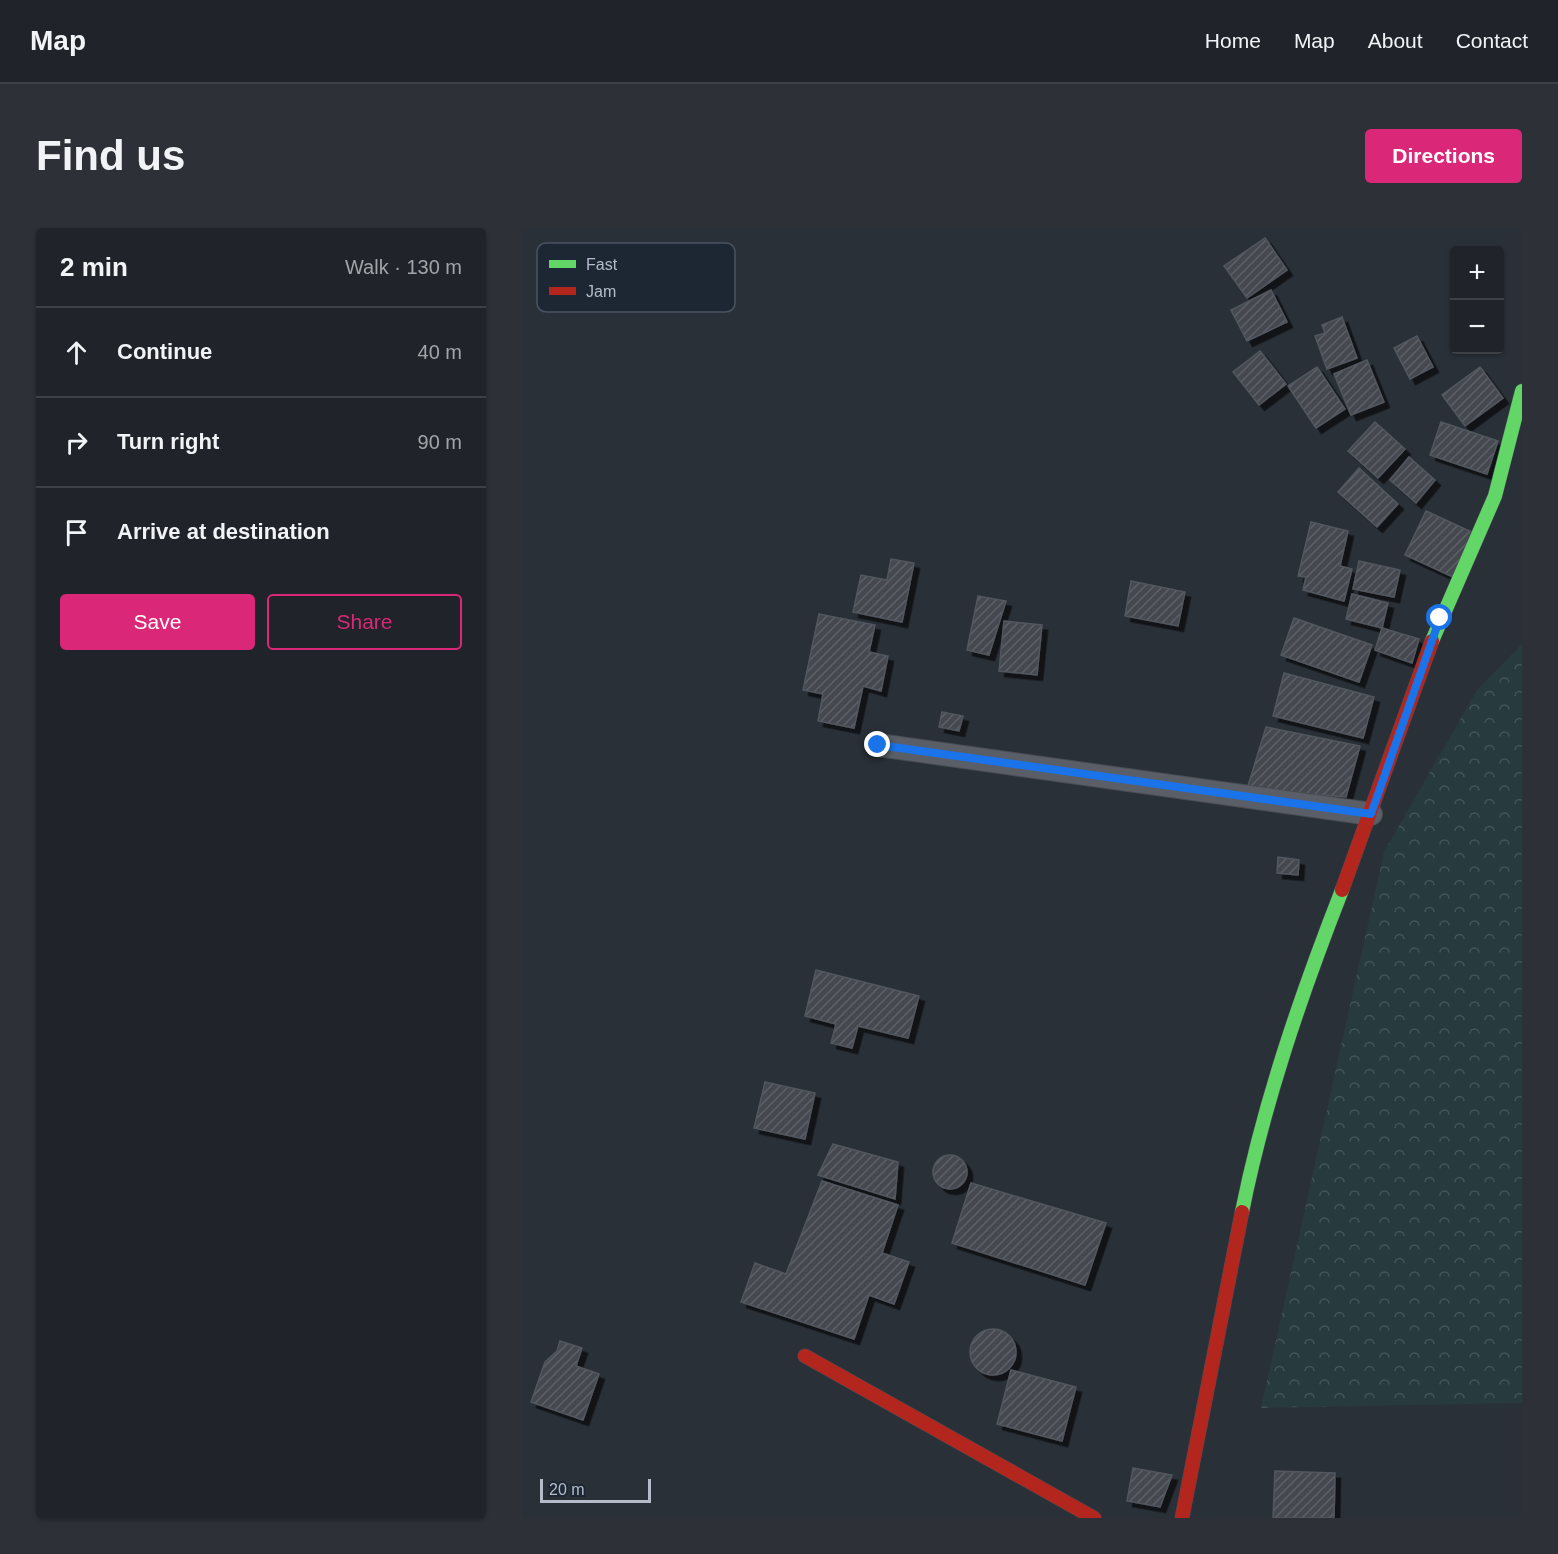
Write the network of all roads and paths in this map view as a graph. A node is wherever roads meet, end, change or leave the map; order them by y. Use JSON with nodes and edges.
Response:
{"nodes":[{"id":1,"x":1522,"y":391,"type":"edge"},
{"id":2,"x":878,"y":745,"type":"dead end"},
{"id":3,"x":1371,"y":814,"type":"junction"},
{"id":4,"x":805,"y":1356,"type":"dead end"},
{"id":5,"x":1094,"y":1518,"type":"edge"},
{"id":6,"x":1182,"y":1518,"type":"edge"}],
"edges":[{"from":1,"to":3,"type":"street"},
{"from":2,"to":3,"type":"lane"},
{"from":3,"to":6,"type":"street"},
{"from":4,"to":5,"type":"street"}]}
